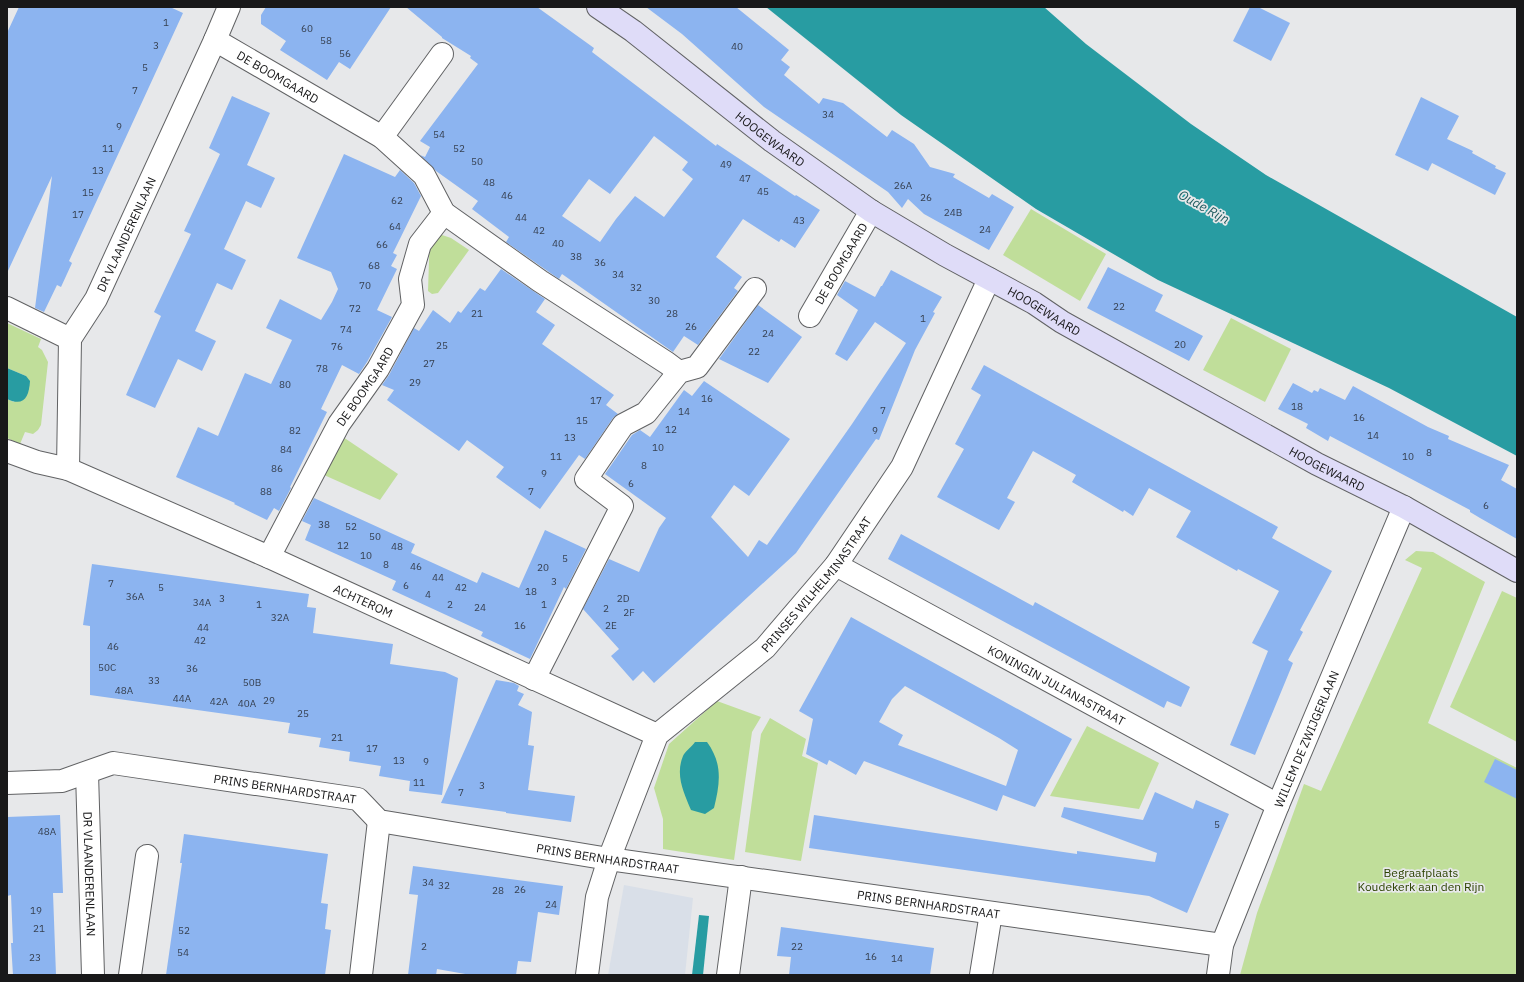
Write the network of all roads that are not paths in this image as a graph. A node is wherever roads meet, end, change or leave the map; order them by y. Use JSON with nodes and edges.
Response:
{"nodes":[{"id":1,"x":229,"y":7,"type":"edge"},
{"id":2,"x":598,"y":7,"type":"edge"},
{"id":3,"x":215,"y":40,"type":"junction"},
{"id":4,"x":442,"y":54,"type":"dead end"},
{"id":5,"x":382,"y":136,"type":"junction"},
{"id":6,"x":871,"y":211,"type":"junction"},
{"id":7,"x":444,"y":213,"type":"junction"},
{"id":8,"x":989,"y":279,"type":"junction"},
{"id":9,"x":755,"y":289,"type":"dead end"},
{"id":10,"x":7,"y":308,"type":"edge"},
{"id":11,"x":810,"y":316,"type":"dead end"},
{"id":12,"x":70,"y":339,"type":"junction"},
{"id":13,"x":679,"y":372,"type":"junction"},
{"id":14,"x":7,"y":451,"type":"edge"},
{"id":15,"x":68,"y":469,"type":"junction"},
{"id":16,"x":1404,"y":507,"type":"junction"},
{"id":17,"x":269,"y":557,"type":"junction"},
{"id":18,"x":836,"y":565,"type":"junction"},
{"id":19,"x":1517,"y":571,"type":"edge"},
{"id":20,"x":534,"y":679,"type":"junction"},
{"id":21,"x":658,"y":735,"type":"junction"},
{"id":22,"x":87,"y":773,"type":"junction"},
{"id":23,"x":7,"y":783,"type":"edge"},
{"id":24,"x":1278,"y":805,"type":"junction"},
{"id":25,"x":379,"y":821,"type":"junction"},
{"id":26,"x":147,"y":856,"type":"dead end"},
{"id":27,"x":609,"y":859,"type":"junction"},
{"id":28,"x":741,"y":878,"type":"junction"},
{"id":29,"x":991,"y":912,"type":"junction"},
{"id":30,"x":1222,"y":945,"type":"junction"},
{"id":31,"x":92,"y":975,"type":"edge"},
{"id":32,"x":130,"y":975,"type":"edge"},
{"id":33,"x":360,"y":975,"type":"edge"},
{"id":34,"x":587,"y":975,"type":"edge"},
{"id":35,"x":728,"y":975,"type":"edge"},
{"id":36,"x":981,"y":975,"type":"edge"},
{"id":37,"x":1218,"y":975,"type":"edge"}],
"edges":[{"from":1,"to":3,"type":"street","name":"DR VLAANDERENLAAN"},
{"from":2,"to":6,"type":"street","name":"HOOGEWAARD"},
{"from":3,"to":5,"type":"street","name":"DE BOOMGAARD"},
{"from":3,"to":12,"type":"street","name":"DR VLAANDERENLAAN"},
{"from":4,"to":5,"type":"street"},
{"from":5,"to":7,"type":"street","name":"DE BOOMGAARD"},
{"from":6,"to":8,"type":"street","name":"HOOGEWAARD"},
{"from":6,"to":11,"type":"street","name":"DE BOOMGAARD"},
{"from":7,"to":13,"type":"street","name":"DE BOOMGAARD"},
{"from":7,"to":17,"type":"street","name":"DE BOOMGAARD"},
{"from":8,"to":16,"type":"street","name":"HOOGEWAARD"},
{"from":8,"to":18,"type":"street","name":"PRINSES WILHELMINASTRAAT"},
{"from":9,"to":13,"type":"street"},
{"from":10,"to":12,"type":"street"},
{"from":12,"to":15,"type":"street"},
{"from":13,"to":20,"type":"street"},
{"from":14,"to":15,"type":"street","name":"ACHTEROM"},
{"from":15,"to":17,"type":"street","name":"ACHTEROM"},
{"from":16,"to":19,"type":"street","name":"HOOGEWAARD"},
{"from":16,"to":24,"type":"street","name":"WILLEM DE ZWIJGERLAAN"},
{"from":17,"to":20,"type":"street","name":"ACHTEROM"},
{"from":18,"to":21,"type":"street","name":"PRINSES WILHELMINASTRAAT"},
{"from":18,"to":24,"type":"street","name":"KONINGIN JULIANASTRAAT"},
{"from":20,"to":21,"type":"street","name":"ACHTEROM"},
{"from":21,"to":27,"type":"street","name":"PRINSES WILHELMINASTRAAT"},
{"from":22,"to":23,"type":"street","name":"PRINS BERNHARDSTRAAT"},
{"from":22,"to":25,"type":"street","name":"PRINS BERNHARDSTRAAT"},
{"from":22,"to":31,"type":"street","name":"DR VLAANDERENLAAN"},
{"from":24,"to":30,"type":"street","name":"WILLEM DE ZWIJGERLAAN"},
{"from":25,"to":27,"type":"street","name":"PRINS BERNHARDSTRAAT"},
{"from":25,"to":33,"type":"street"},
{"from":26,"to":32,"type":"street"},
{"from":27,"to":28,"type":"street","name":"PRINS BERNHARDSTRAAT"},
{"from":27,"to":34,"type":"street","name":"PRINSES WILHELMINASTRAAT"},
{"from":28,"to":29,"type":"street","name":"PRINS BERNHARDSTRAAT"},
{"from":28,"to":35,"type":"street"},
{"from":29,"to":30,"type":"street","name":"PRINS BERNHARDSTRAAT"},
{"from":29,"to":36,"type":"street"},
{"from":30,"to":37,"type":"street","name":"WILLEM DE ZWIJGERLAAN"}]}
